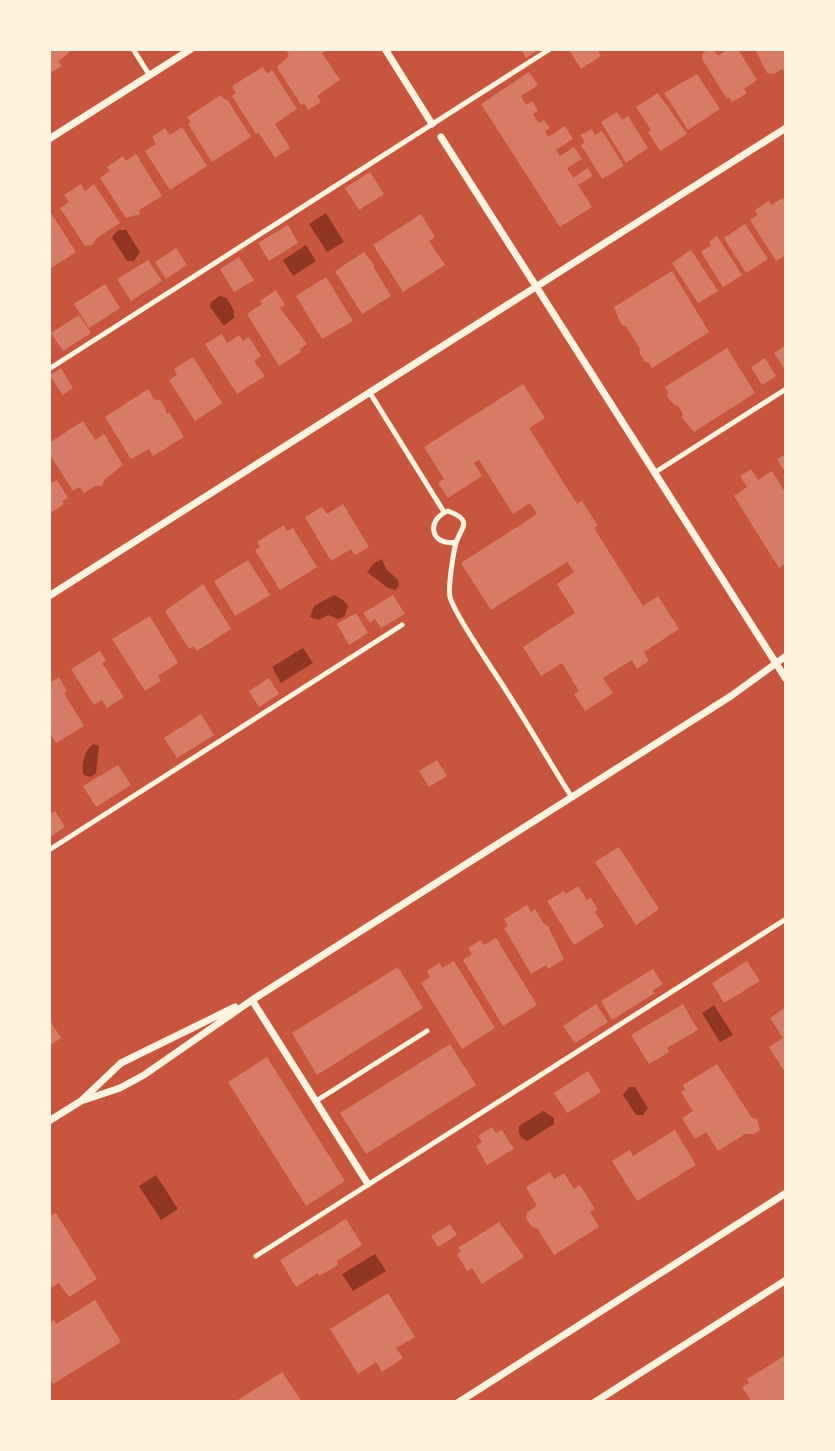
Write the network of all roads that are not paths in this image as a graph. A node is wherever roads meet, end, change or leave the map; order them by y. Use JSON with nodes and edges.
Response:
{"nodes":[{"id":1,"x":133,"y":49,"type":"edge"},
{"id":2,"x":191,"y":49,"type":"edge"},
{"id":3,"x":385,"y":49,"type":"edge"},
{"id":4,"x":550,"y":49,"type":"edge"},
{"id":5,"x":150,"y":76,"type":"junction"},
{"id":6,"x":432,"y":124,"type":"junction"},
{"id":7,"x":786,"y":128,"type":"edge"},
{"id":8,"x":441,"y":137,"type":"dead end"},
{"id":9,"x":49,"y":139,"type":"edge"},
{"id":10,"x":536,"y":286,"type":"junction"},
{"id":11,"x":49,"y":369,"type":"edge"},
{"id":12,"x":786,"y":389,"type":"edge"},
{"id":13,"x":370,"y":393,"type":"junction"},
{"id":14,"x":654,"y":474,"type":"junction"},
{"id":15,"x":444,"y":512,"type":"junction"},
{"id":16,"x":456,"y":542,"type":"junction"},
{"id":17,"x":49,"y":596,"type":"edge"},
{"id":18,"x":402,"y":625,"type":"dead end"},
{"id":19,"x":786,"y":656,"type":"edge"},
{"id":20,"x":776,"y":663,"type":"junction"},
{"id":21,"x":786,"y":679,"type":"edge"},
{"id":22,"x":571,"y":796,"type":"junction"},
{"id":23,"x":49,"y":849,"type":"edge"},
{"id":24,"x":786,"y":919,"type":"edge"},
{"id":25,"x":252,"y":1000,"type":"junction"},
{"id":26,"x":427,"y":1031,"type":"dead end"},
{"id":27,"x":81,"y":1101,"type":"junction"},
{"id":28,"x":316,"y":1101,"type":"junction"},
{"id":29,"x":49,"y":1121,"type":"edge"},
{"id":30,"x":368,"y":1184,"type":"junction"},
{"id":31,"x":786,"y":1193,"type":"edge"},
{"id":32,"x":256,"y":1256,"type":"dead end"},
{"id":33,"x":786,"y":1280,"type":"edge"},
{"id":34,"x":458,"y":1402,"type":"edge"},
{"id":35,"x":595,"y":1402,"type":"edge"}],
"edges":[{"from":1,"to":5,"type":"lane"},
{"from":2,"to":5,"type":"street"},
{"from":3,"to":6,"type":"street"},
{"from":4,"to":6,"type":"lane"},
{"from":5,"to":9,"type":"street"},
{"from":6,"to":11,"type":"lane"},
{"from":7,"to":10,"type":"street"},
{"from":8,"to":10,"type":"street"},
{"from":10,"to":13,"type":"street"},
{"from":10,"to":14,"type":"street"},
{"from":12,"to":14,"type":"lane"},
{"from":13,"to":15,"type":"lane"},
{"from":13,"to":17,"type":"street"},
{"from":14,"to":20,"type":"street"},
{"from":15,"to":16,"type":"lane"},
{"from":15,"to":16,"type":"lane"},
{"from":16,"to":22,"type":"lane"},
{"from":18,"to":23,"type":"lane"},
{"from":19,"to":20,"type":"street"},
{"from":20,"to":21,"type":"street"},
{"from":20,"to":22,"type":"street"},
{"from":22,"to":25,"type":"street"},
{"from":24,"to":30,"type":"lane"},
{"from":25,"to":27,"type":"street"},
{"from":25,"to":27,"type":"street"},
{"from":25,"to":28,"type":"street"},
{"from":26,"to":28,"type":"lane"},
{"from":27,"to":29,"type":"street"},
{"from":28,"to":30,"type":"street"},
{"from":30,"to":32,"type":"lane"},
{"from":31,"to":34,"type":"street"},
{"from":33,"to":35,"type":"street"}]}
